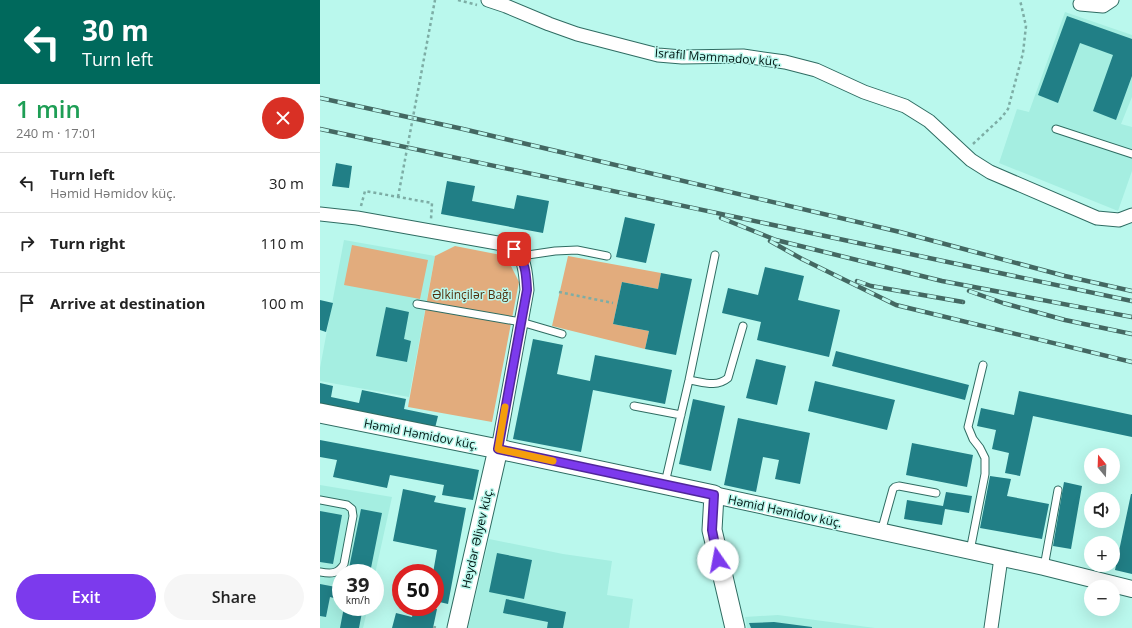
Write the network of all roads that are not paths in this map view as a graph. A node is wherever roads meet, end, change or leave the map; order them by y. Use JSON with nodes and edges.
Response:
{"nodes":[{"id":1,"x":488,"y":0,"type":"edge"},
{"id":2,"x":1112,"y":0,"type":"edge"},
{"id":3,"x":507,"y":3,"type":"edge"},
{"id":4,"x":1080,"y":4,"type":"dead end"},
{"id":5,"x":1056,"y":129,"type":"dead end"},
{"id":6,"x":1132,"y":154,"type":"edge"},
{"id":7,"x":320,"y":214,"type":"edge"},
{"id":8,"x":1132,"y":215,"type":"edge"},
{"id":9,"x":715,"y":255,"type":"dead end"},
{"id":10,"x":521,"y":256,"type":"junction"},
{"id":11,"x":607,"y":256,"type":"dead end"},
{"id":12,"x":417,"y":304,"type":"dead end"},
{"id":13,"x":521,"y":322,"type":"junction"},
{"id":14,"x":743,"y":326,"type":"dead end"},
{"id":15,"x":562,"y":334,"type":"dead end"},
{"id":16,"x":983,"y":365,"type":"dead end"},
{"id":17,"x":689,"y":380,"type":"junction"},
{"id":18,"x":634,"y":406,"type":"dead end"},
{"id":19,"x":320,"y":413,"type":"edge"},
{"id":20,"x":681,"y":415,"type":"junction"},
{"id":21,"x":498,"y":449,"type":"junction"},
{"id":22,"x":664,"y":485,"type":"junction"},
{"id":23,"x":1058,"y":490,"type":"dead end"},
{"id":24,"x":936,"y":493,"type":"dead end"},
{"id":25,"x":714,"y":495,"type":"junction"},
{"id":26,"x":320,"y":500,"type":"edge"},
{"id":27,"x":881,"y":532,"type":"junction"},
{"id":28,"x":970,"y":551,"type":"junction"},
{"id":29,"x":1001,"y":558,"type":"junction"},
{"id":30,"x":1044,"y":567,"type":"junction"},
{"id":31,"x":320,"y":572,"type":"edge"},
{"id":32,"x":1132,"y":589,"type":"edge"},
{"id":33,"x":457,"y":628,"type":"edge"},
{"id":34,"x":735,"y":628,"type":"edge"},
{"id":35,"x":991,"y":628,"type":"edge"}],
"edges":[{"from":1,"to":3,"type":"street","name":"İsrafil Məmmədov küç."},
{"from":2,"to":4,"type":"street"},
{"from":3,"to":8,"type":"street","name":"İsrafil Məmmədov küç."},
{"from":5,"to":6,"type":"lane"},
{"from":7,"to":10,"type":"street"},
{"from":9,"to":17,"type":"lane"},
{"from":10,"to":11,"type":"lane"},
{"from":10,"to":13,"type":"street"},
{"from":12,"to":13,"type":"lane"},
{"from":13,"to":15,"type":"lane"},
{"from":13,"to":21,"type":"street"},
{"from":14,"to":17,"type":"lane"},
{"from":16,"to":28,"type":"lane"},
{"from":17,"to":20,"type":"lane"},
{"from":18,"to":20,"type":"lane"},
{"from":19,"to":21,"type":"main road","name":"Həmid Həmidov küç."},
{"from":20,"to":22,"type":"lane"},
{"from":21,"to":22,"type":"main road","name":"Həmid Həmidov küç."},
{"from":21,"to":33,"type":"main road","name":"Heydər Əliyev küç."},
{"from":22,"to":25,"type":"main road","name":"Həmid Həmidov küç."},
{"from":23,"to":30,"type":"lane"},
{"from":24,"to":27,"type":"lane"},
{"from":25,"to":27,"type":"street","name":"Həmid Həmidov küç."},
{"from":25,"to":34,"type":"main road"},
{"from":26,"to":31,"type":"lane"},
{"from":27,"to":28,"type":"street","name":"Həmid Həmidov küç."},
{"from":28,"to":29,"type":"street","name":"Həmid Həmidov küç."},
{"from":29,"to":30,"type":"street","name":"Həmid Həmidov küç."},
{"from":29,"to":35,"type":"street"},
{"from":30,"to":32,"type":"street","name":"Həmid Həmidov küç."}]}
